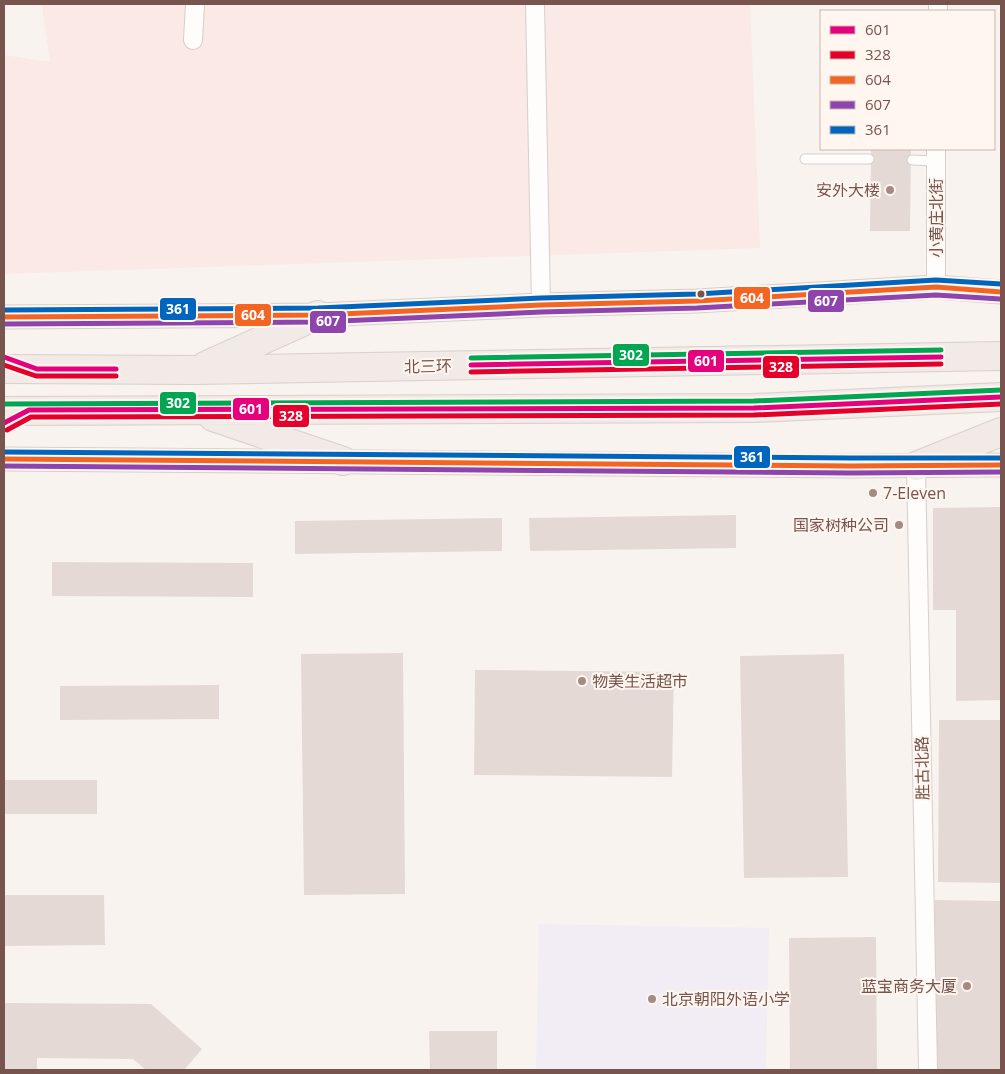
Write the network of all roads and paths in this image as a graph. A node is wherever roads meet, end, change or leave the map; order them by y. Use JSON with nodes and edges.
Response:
{"nodes":[{"id":1,"x":195,"y":4,"type":"edge"},
{"id":2,"x":535,"y":4,"type":"edge"},
{"id":3,"x":193,"y":40,"type":"dead end"},
{"id":4,"x":936,"y":155,"type":"edge"},
{"id":5,"x":805,"y":159,"type":"dead end"},
{"id":6,"x":869,"y":159,"type":"dead end"},
{"id":7,"x":912,"y":160,"type":"dead end"},
{"id":8,"x":936,"y":287,"type":"junction"},
{"id":9,"x":1001,"y":291,"type":"edge"},
{"id":10,"x":542,"y":305,"type":"junction"},
{"id":11,"x":318,"y":315,"type":"junction"},
{"id":12,"x":4,"y":317,"type":"edge"},
{"id":13,"x":1001,"y":356,"type":"edge"},
{"id":14,"x":4,"y":358,"type":"edge"},
{"id":15,"x":37,"y":368,"type":"junction"},
{"id":16,"x":4,"y":369,"type":"edge"},
{"id":17,"x":195,"y":370,"type":"junction"},
{"id":18,"x":1001,"y":397,"type":"edge"},
{"id":19,"x":16,"y":410,"type":"edge"},
{"id":20,"x":193,"y":410,"type":"junction"},
{"id":21,"x":4,"y":423,"type":"edge"},
{"id":22,"x":1001,"y":432,"type":"edge"},
{"id":23,"x":4,"y":459,"type":"edge"},
{"id":24,"x":343,"y":461,"type":"junction"},
{"id":25,"x":1001,"y":465,"type":"edge"},
{"id":26,"x":916,"y":466,"type":"junction"},
{"id":27,"x":928,"y":1070,"type":"edge"}],
"edges":[{"from":1,"to":3,"type":"street"},
{"from":2,"to":10,"type":"street"},
{"from":4,"to":7,"type":"lane"},
{"from":4,"to":8,"type":"street","name":"小黄庄北街"},
{"from":5,"to":6,"type":"lane"},
{"from":8,"to":9,"type":"street"},
{"from":8,"to":10,"type":"street"},
{"from":10,"to":11,"type":"street"},
{"from":11,"to":12,"type":"street"},
{"from":11,"to":17,"type":"highway"},
{"from":13,"to":17,"type":"highway","name":"北三环"},
{"from":14,"to":15,"type":"highway"},
{"from":15,"to":16,"type":"highway","name":"北三环"},
{"from":15,"to":17,"type":"highway","name":"北三环"},
{"from":18,"to":20,"type":"highway"},
{"from":19,"to":20,"type":"highway"},
{"from":19,"to":21,"type":"highway"},
{"from":20,"to":24,"type":"highway"},
{"from":22,"to":26,"type":"highway"},
{"from":23,"to":24,"type":"street"},
{"from":24,"to":26,"type":"street"},
{"from":25,"to":26,"type":"street"},
{"from":26,"to":27,"type":"street","name":"胜古北路"}]}
